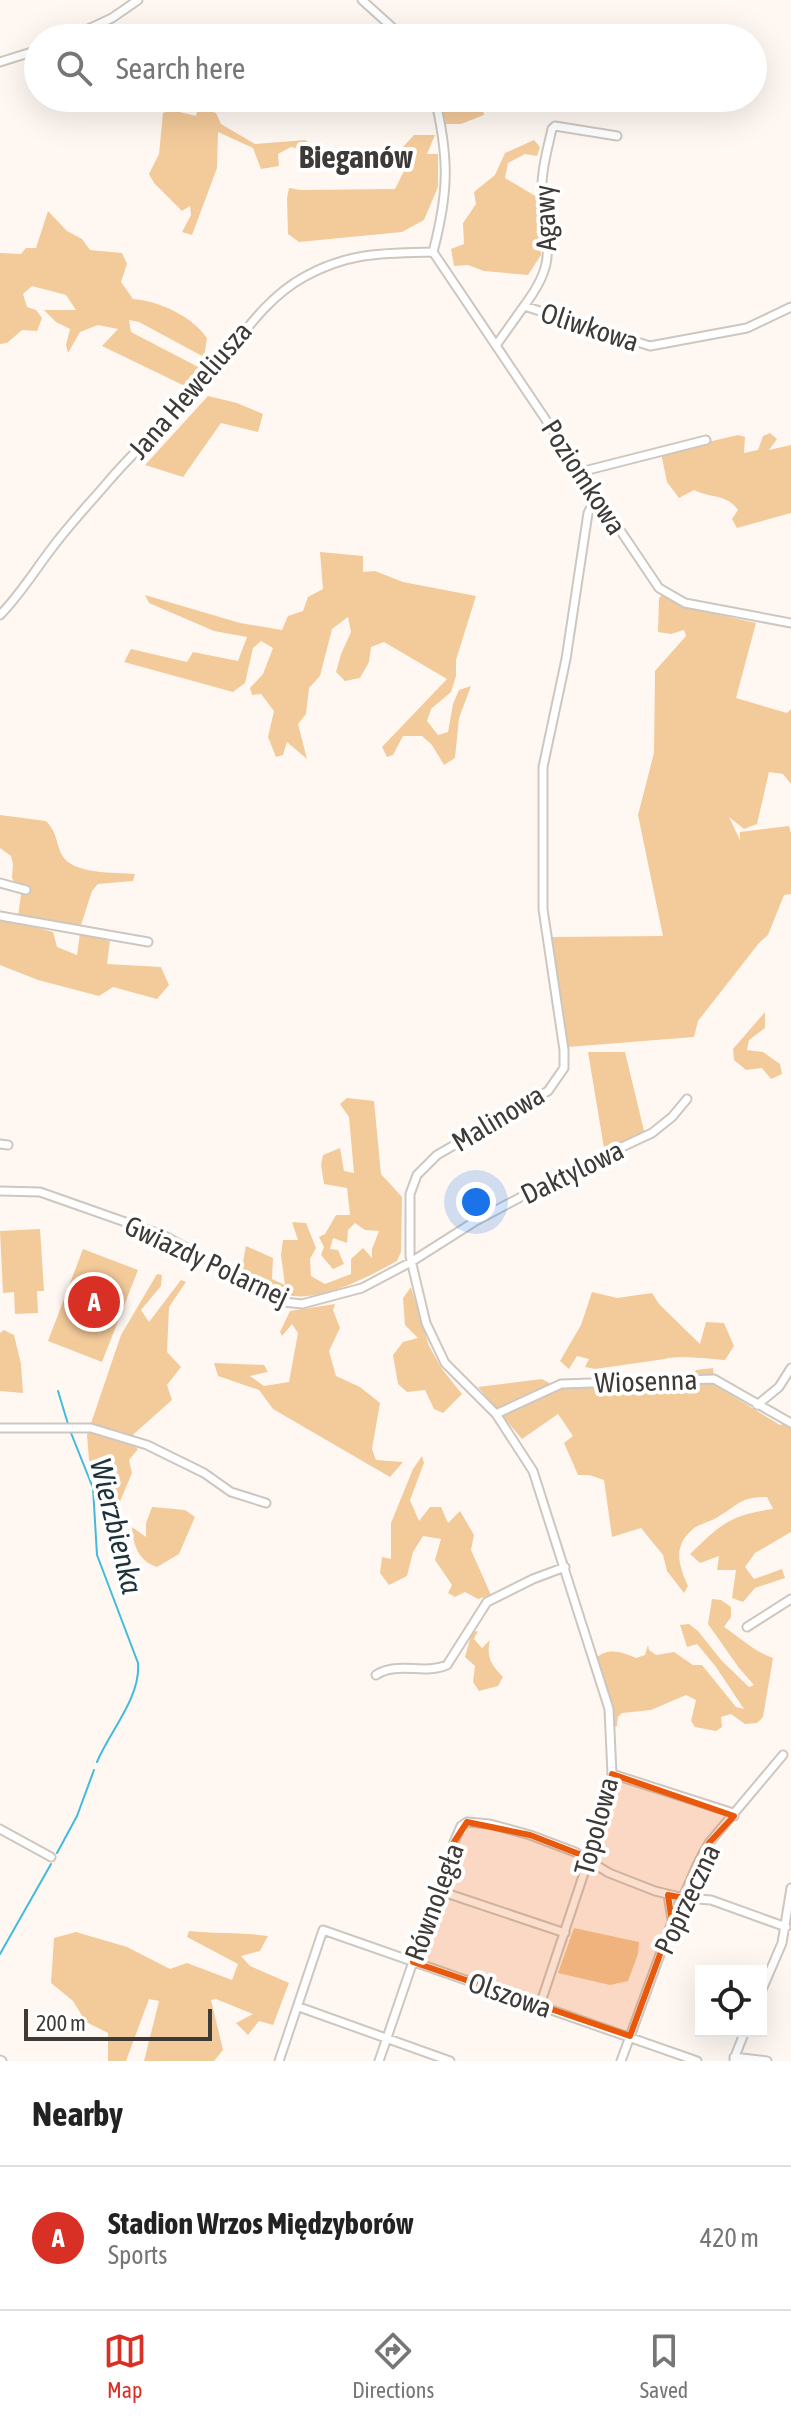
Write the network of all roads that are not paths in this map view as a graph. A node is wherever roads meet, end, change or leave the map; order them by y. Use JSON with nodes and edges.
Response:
{"nodes":[{"id":1,"x":138,"y":0,"type":"edge"},
{"id":2,"x":362,"y":0,"type":"edge"},
{"id":3,"x":99,"y":24,"type":"edge"},
{"id":4,"x":389,"y":24,"type":"edge"},
{"id":5,"x":24,"y":54,"type":"edge"},
{"id":6,"x":0,"y":62,"type":"edge"},
{"id":7,"x":438,"y":112,"type":"edge"},
{"id":8,"x":617,"y":136,"type":"dead end"},
{"id":9,"x":433,"y":252,"type":"junction"},
{"id":10,"x":524,"y":306,"type":"junction"},
{"id":11,"x":791,"y":307,"type":"edge"},
{"id":12,"x":497,"y":344,"type":"junction"},
{"id":13,"x":706,"y":440,"type":"dead end"},
{"id":14,"x":582,"y":474,"type":"junction"},
{"id":15,"x":597,"y":496,"type":"junction"},
{"id":16,"x":0,"y":615,"type":"edge"},
{"id":17,"x":791,"y":623,"type":"edge"},
{"id":18,"x":0,"y":883,"type":"edge"},
{"id":19,"x":26,"y":890,"type":"dead end"},
{"id":20,"x":0,"y":916,"type":"edge"},
{"id":21,"x":148,"y":942,"type":"dead end"},
{"id":22,"x":687,"y":1099,"type":"dead end"},
{"id":23,"x":0,"y":1191,"type":"edge"},
{"id":24,"x":411,"y":1262,"type":"junction"},
{"id":25,"x":791,"y":1368,"type":"edge"},
{"id":26,"x":757,"y":1405,"type":"junction"},
{"id":27,"x":496,"y":1414,"type":"junction"},
{"id":28,"x":791,"y":1423,"type":"edge"},
{"id":29,"x":0,"y":1428,"type":"edge"},
{"id":30,"x":266,"y":1503,"type":"dead end"},
{"id":31,"x":565,"y":1567,"type":"junction"},
{"id":32,"x":791,"y":1599,"type":"edge"},
{"id":33,"x":747,"y":1627,"type":"dead end"},
{"id":34,"x":587,"y":1644,"type":"joint"},
{"id":35,"x":376,"y":1675,"type":"dead end"},
{"id":36,"x":783,"y":1755,"type":"dead end"},
{"id":37,"x":612,"y":1774,"type":"junction"},
{"id":38,"x":734,"y":1816,"type":"junction"},
{"id":39,"x":0,"y":1829,"type":"edge"},
{"id":40,"x":51,"y":1857,"type":"dead end"},
{"id":41,"x":588,"y":1861,"type":"junction"},
{"id":42,"x":791,"y":1888,"type":"edge"},
{"id":43,"x":437,"y":1890,"type":"junction"},
{"id":44,"x":668,"y":1895,"type":"junction"},
{"id":45,"x":684,"y":1898,"type":"junction"},
{"id":46,"x":672,"y":1922,"type":"junction"},
{"id":47,"x":786,"y":1927,"type":"junction"},
{"id":48,"x":565,"y":1933,"type":"junction"},
{"id":49,"x":413,"y":1962,"type":"junction"},
{"id":50,"x":767,"y":1976,"type":"edge"},
{"id":51,"x":540,"y":2005,"type":"junction"},
{"id":52,"x":299,"y":2007,"type":"junction"},
{"id":53,"x":630,"y":2036,"type":"junction"},
{"id":54,"x":743,"y":2037,"type":"edge"},
{"id":55,"x":386,"y":2039,"type":"junction"},
{"id":56,"x":734,"y":2059,"type":"edge"},
{"id":57,"x":279,"y":2061,"type":"edge"},
{"id":58,"x":379,"y":2061,"type":"edge"},
{"id":59,"x":450,"y":2061,"type":"edge"},
{"id":60,"x":621,"y":2061,"type":"edge"},
{"id":61,"x":697,"y":2061,"type":"edge"},
{"id":62,"x":767,"y":2061,"type":"edge"}],
"edges":[{"from":1,"to":3,"type":"street"},
{"from":2,"to":4,"type":"street"},
{"from":5,"to":6,"type":"street"},
{"from":7,"to":9,"type":"street"},
{"from":8,"to":10,"type":"street","name":"Agawy"},
{"from":9,"to":12,"type":"street","name":"Poziomkowa"},
{"from":9,"to":16,"type":"street","name":"Jana Heweliusza"},
{"from":10,"to":11,"type":"street","name":"Oliwkowa"},
{"from":10,"to":12,"type":"street","name":"Oliwkowa"},
{"from":12,"to":14,"type":"street","name":"Poziomkowa"},
{"from":13,"to":14,"type":"street"},
{"from":14,"to":15,"type":"street","name":"Poziomkowa"},
{"from":15,"to":17,"type":"street","name":"Poziomkowa"},
{"from":15,"to":24,"type":"street","name":"Malinowa"},
{"from":18,"to":19,"type":"street"},
{"from":20,"to":21,"type":"street"},
{"from":22,"to":24,"type":"street","name":"Daktylowa"},
{"from":23,"to":24,"type":"street","name":"Gwiazdy Polarnej"},
{"from":24,"to":27,"type":"street","name":"Malinowa"},
{"from":25,"to":26,"type":"street"},
{"from":26,"to":27,"type":"street","name":"Wiosenna"},
{"from":26,"to":28,"type":"street","name":"Wiosenna"},
{"from":27,"to":31,"type":"street","name":"Malinowa"},
{"from":29,"to":30,"type":"street"},
{"from":31,"to":34,"type":"street","name":"Malinowa"},
{"from":31,"to":35,"type":"street"},
{"from":32,"to":33,"type":"street"},
{"from":34,"to":37,"type":"street","name":"Topolowa"},
{"from":36,"to":38,"type":"street","name":"Poprzeczna"},
{"from":37,"to":38,"type":"street"},
{"from":37,"to":41,"type":"street","name":"Topolowa"},
{"from":38,"to":45,"type":"street","name":"Poprzeczna"},
{"from":39,"to":40,"type":"street"},
{"from":41,"to":43,"type":"street","name":"Równoległa"},
{"from":41,"to":44,"type":"street","name":"Równoległa"},
{"from":41,"to":48,"type":"street","name":"Topolowa"},
{"from":42,"to":47,"type":"street"},
{"from":43,"to":48,"type":"street"},
{"from":43,"to":49,"type":"street","name":"Równoległa"},
{"from":44,"to":45,"type":"street","name":"Równoległa"},
{"from":44,"to":46,"type":"street"},
{"from":45,"to":46,"type":"street","name":"Poprzeczna"},
{"from":45,"to":47,"type":"street","name":"Równoległa"},
{"from":46,"to":53,"type":"street","name":"Poprzeczna"},
{"from":47,"to":50,"type":"street"},
{"from":48,"to":51,"type":"street","name":"Topolowa"},
{"from":49,"to":51,"type":"street","name":"Olszowa"},
{"from":49,"to":52,"type":"street","name":"Olszowa"},
{"from":49,"to":55,"type":"street","name":"Równoległa"},
{"from":51,"to":53,"type":"street","name":"Olszowa"},
{"from":52,"to":55,"type":"street"},
{"from":52,"to":57,"type":"street"},
{"from":53,"to":60,"type":"street","name":"Poprzeczna"},
{"from":53,"to":61,"type":"street","name":"Olszowa"},
{"from":54,"to":56,"type":"street"},
{"from":55,"to":58,"type":"street","name":"Równoległa"},
{"from":55,"to":59,"type":"street"},
{"from":56,"to":62,"type":"street"}]}
